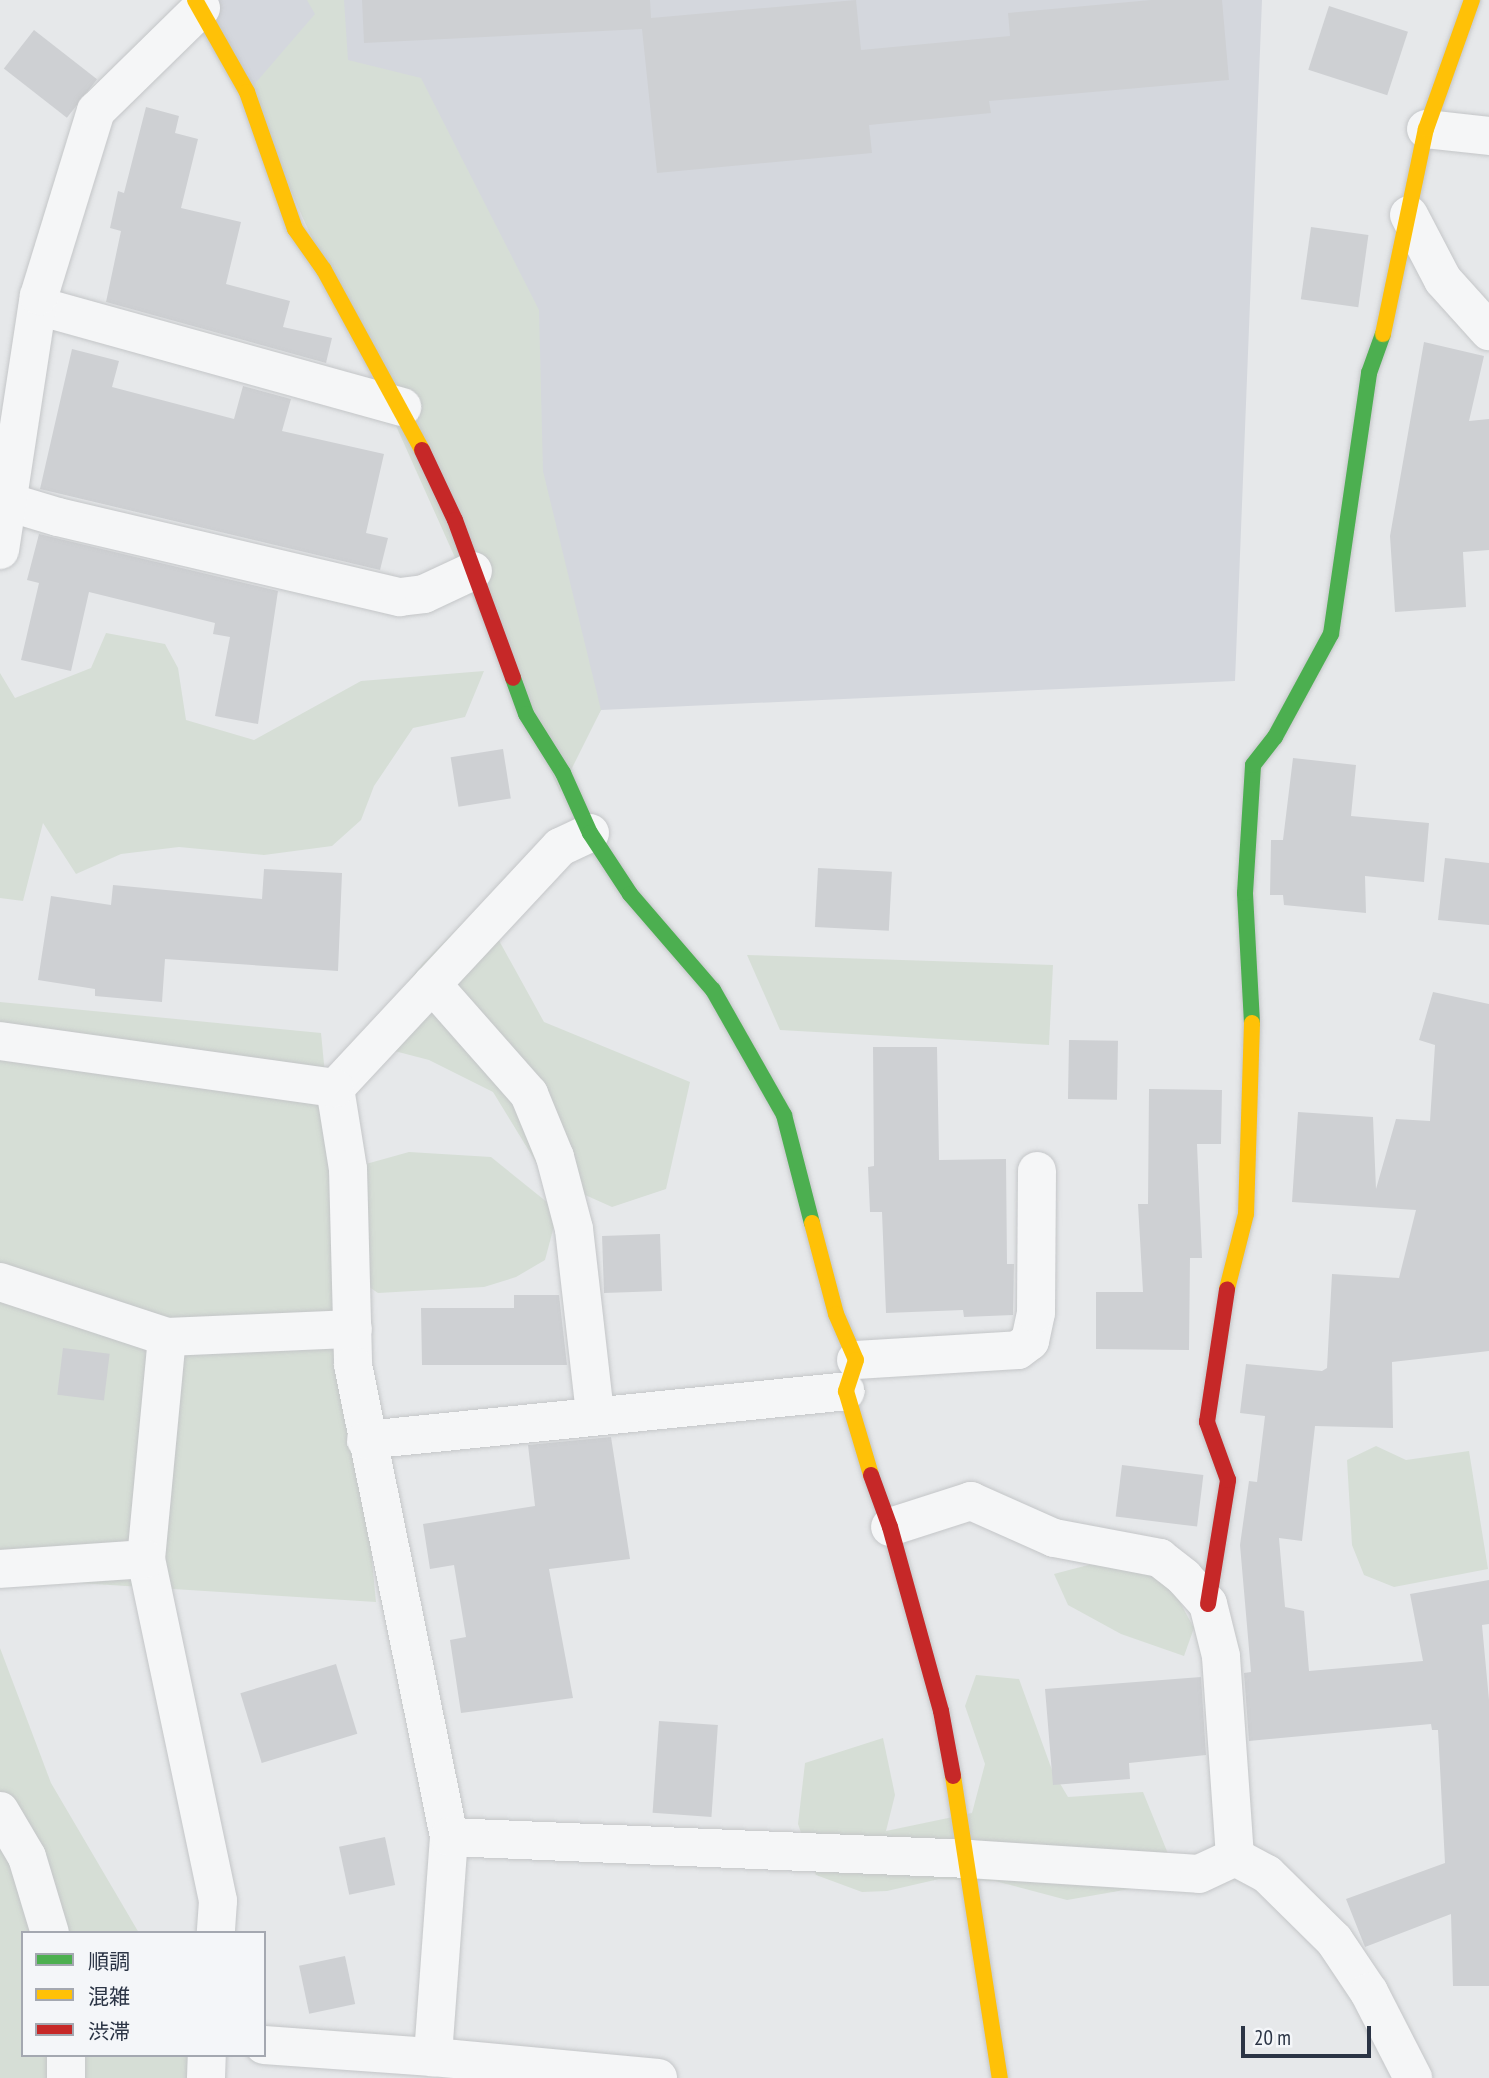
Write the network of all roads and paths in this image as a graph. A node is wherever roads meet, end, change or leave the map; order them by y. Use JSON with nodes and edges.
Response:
{"nodes":[{"id":1,"x":1472,"y":0,"type":"edge"},
{"id":2,"x":198,"y":4,"type":"edge"},
{"id":3,"x":1426,"y":129,"type":"junction"},
{"id":4,"x":1489,"y":136,"type":"edge"},
{"id":5,"x":1409,"y":215,"type":"junction"},
{"id":6,"x":38,"y":306,"type":"junction"},
{"id":7,"x":1489,"y":331,"type":"edge"},
{"id":8,"x":402,"y":407,"type":"junction"},
{"id":9,"x":8,"y":502,"type":"junction"},
{"id":10,"x":0,"y":550,"type":"edge"},
{"id":11,"x":473,"y":571,"type":"junction"},
{"id":12,"x":590,"y":833,"type":"junction"},
{"id":13,"x":432,"y":984,"type":"junction"},
{"id":14,"x":0,"y":1041,"type":"edge"},
{"id":15,"x":335,"y":1088,"type":"junction"},
{"id":16,"x":1038,"y":1171,"type":"dead end"},
{"id":17,"x":0,"y":1282,"type":"edge"},
{"id":18,"x":353,"y":1329,"type":"junction"},
{"id":19,"x":167,"y":1337,"type":"junction"},
{"id":20,"x":851,"y":1375,"type":"junction"},
{"id":21,"x":595,"y":1414,"type":"junction"},
{"id":22,"x":366,"y":1440,"type":"junction"},
{"id":23,"x":890,"y":1527,"type":"junction"},
{"id":24,"x":146,"y":1559,"type":"junction"},
{"id":25,"x":0,"y":1569,"type":"edge"},
{"id":26,"x":1208,"y":1604,"type":"junction"},
{"id":27,"x":0,"y":1811,"type":"edge"},
{"id":28,"x":449,"y":1836,"type":"junction"},
{"id":29,"x":1235,"y":1857,"type":"junction"},
{"id":30,"x":969,"y":1859,"type":"junction"},
{"id":31,"x":49,"y":1931,"type":"edge"},
{"id":32,"x":216,"y":1931,"type":"edge"},
{"id":33,"x":266,"y":2045,"type":"edge"},
{"id":34,"x":66,"y":2057,"type":"edge"},
{"id":35,"x":207,"y":2057,"type":"edge"},
{"id":36,"x":433,"y":2057,"type":"junction"},
{"id":37,"x":66,"y":2078,"type":"edge"},
{"id":38,"x":205,"y":2078,"type":"edge"},
{"id":39,"x":658,"y":2078,"type":"edge"},
{"id":40,"x":1000,"y":2078,"type":"edge"},
{"id":41,"x":1413,"y":2078,"type":"edge"}],
"edges":[{"from":1,"to":3,"type":"street"},
{"from":2,"to":6,"type":"street"},
{"from":2,"to":8,"type":"street"},
{"from":3,"to":4,"type":"street"},
{"from":3,"to":5,"type":"street"},
{"from":5,"to":7,"type":"street"},
{"from":5,"to":26,"type":"street"},
{"from":6,"to":8,"type":"street"},
{"from":6,"to":9,"type":"street"},
{"from":8,"to":11,"type":"street"},
{"from":9,"to":10,"type":"street"},
{"from":9,"to":11,"type":"street"},
{"from":11,"to":12,"type":"street"},
{"from":12,"to":13,"type":"street"},
{"from":12,"to":20,"type":"street"},
{"from":13,"to":15,"type":"street"},
{"from":13,"to":21,"type":"street"},
{"from":14,"to":15,"type":"street"},
{"from":15,"to":18,"type":"street"},
{"from":16,"to":20,"type":"street"},
{"from":17,"to":19,"type":"street"},
{"from":18,"to":19,"type":"street"},
{"from":18,"to":22,"type":"street"},
{"from":19,"to":24,"type":"street"},
{"from":20,"to":21,"type":"street"},
{"from":20,"to":23,"type":"street"},
{"from":21,"to":22,"type":"street"},
{"from":22,"to":28,"type":"street"},
{"from":23,"to":26,"type":"street"},
{"from":23,"to":30,"type":"street"},
{"from":24,"to":25,"type":"street"},
{"from":24,"to":32,"type":"street"},
{"from":26,"to":29,"type":"street"},
{"from":27,"to":31,"type":"street"},
{"from":28,"to":30,"type":"street"},
{"from":28,"to":36,"type":"street"},
{"from":29,"to":30,"type":"street"},
{"from":29,"to":41,"type":"street"},
{"from":30,"to":40,"type":"street"},
{"from":33,"to":36,"type":"street"},
{"from":34,"to":37,"type":"street"},
{"from":35,"to":38,"type":"street"},
{"from":36,"to":39,"type":"street"}]}
